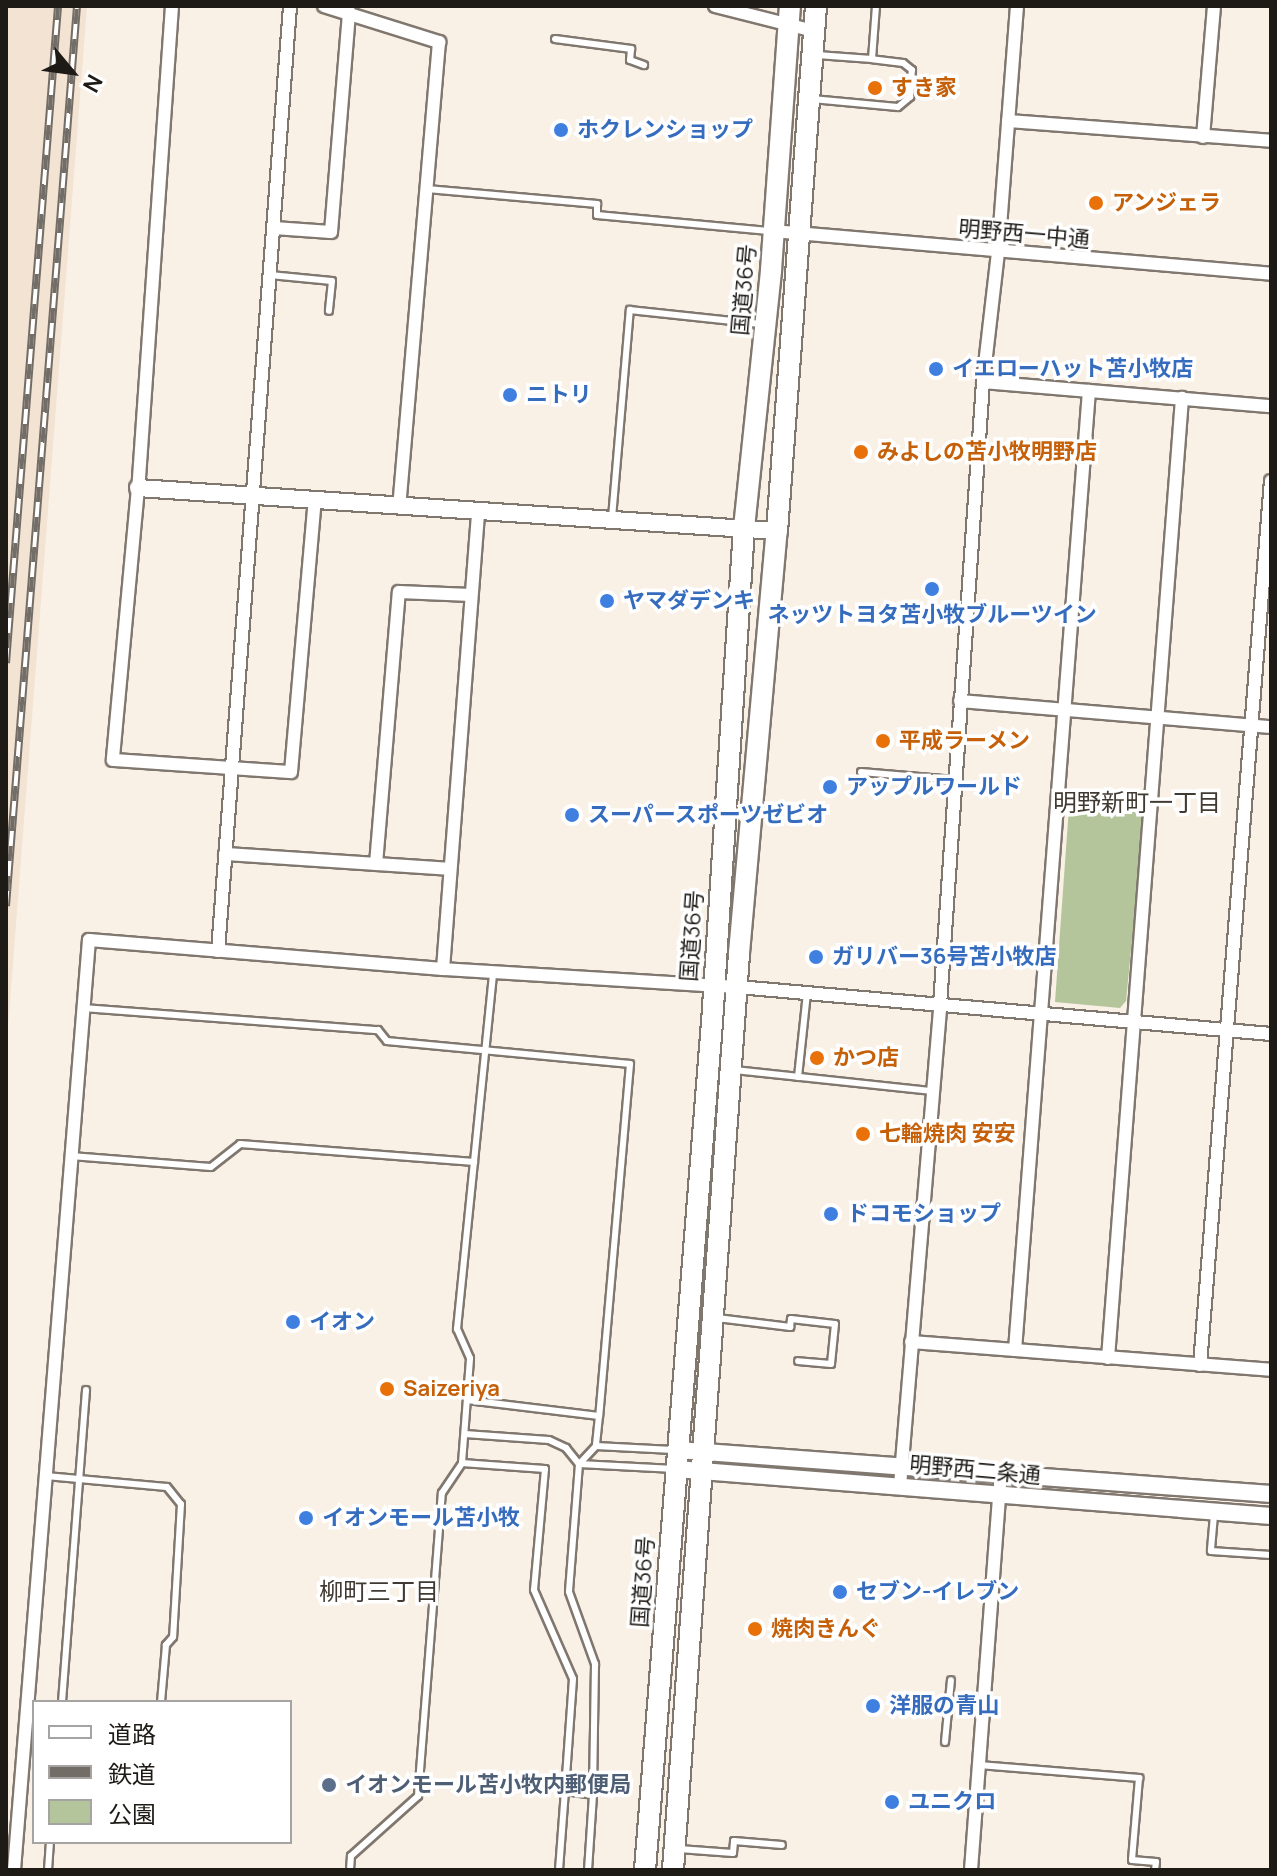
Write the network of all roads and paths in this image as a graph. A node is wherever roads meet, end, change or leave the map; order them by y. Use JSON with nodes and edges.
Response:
{"nodes":[{"id":1,"x":172,"y":6,"type":"edge"},
{"id":2,"x":290,"y":6,"type":"edge"},
{"id":3,"x":324,"y":6,"type":"edge"},
{"id":4,"x":715,"y":6,"type":"edge"},
{"id":5,"x":816,"y":6,"type":"edge"},
{"id":6,"x":876,"y":6,"type":"edge"},
{"id":7,"x":1017,"y":6,"type":"edge"},
{"id":8,"x":1214,"y":6,"type":"edge"},
{"id":9,"x":349,"y":12,"type":"junction"},
{"id":10,"x":790,"y":16,"type":"edge"},
{"id":11,"x":814,"y":31,"type":"junction"},
{"id":12,"x":555,"y":39,"type":"dead end"},
{"id":13,"x":813,"y":55,"type":"junction"},
{"id":14,"x":872,"y":59,"type":"junction"},
{"id":15,"x":644,"y":65,"type":"dead end"},
{"id":16,"x":809,"y":99,"type":"junction"},
{"id":17,"x":1008,"y":121,"type":"junction"},
{"id":18,"x":1203,"y":137,"type":"junction"},
{"id":19,"x":1271,"y":141,"type":"edge"},
{"id":20,"x":427,"y":189,"type":"junction"},
{"id":21,"x":274,"y":228,"type":"junction"},
{"id":22,"x":773,"y":231,"type":"junction"},
{"id":23,"x":798,"y":233,"type":"junction"},
{"id":24,"x":998,"y":253,"type":"junction"},
{"id":25,"x":1271,"y":274,"type":"edge"},
{"id":26,"x":270,"y":275,"type":"junction"},
{"id":27,"x":329,"y":311,"type":"dead end"},
{"id":28,"x":765,"y":325,"type":"junction"},
{"id":29,"x":983,"y":382,"type":"junction"},
{"id":30,"x":1089,"y":391,"type":"junction"},
{"id":31,"x":1182,"y":398,"type":"junction"},
{"id":32,"x":1271,"y":406,"type":"edge"},
{"id":33,"x":1271,"y":481,"type":"edge"},
{"id":34,"x":138,"y":488,"type":"junction"},
{"id":35,"x":252,"y":494,"type":"junction"},
{"id":36,"x":315,"y":499,"type":"junction"},
{"id":37,"x":399,"y":505,"type":"junction"},
{"id":38,"x":478,"y":509,"type":"junction"},
{"id":39,"x":612,"y":520,"type":"junction"},
{"id":40,"x":744,"y":528,"type":"junction"},
{"id":41,"x":777,"y":531,"type":"junction"},
{"id":42,"x":471,"y":595,"type":"junction"},
{"id":43,"x":960,"y":701,"type":"junction"},
{"id":44,"x":1064,"y":711,"type":"junction"},
{"id":45,"x":1159,"y":719,"type":"junction"},
{"id":46,"x":1252,"y":725,"type":"junction"},
{"id":47,"x":1271,"y":727,"type":"edge"},
{"id":48,"x":232,"y":769,"type":"junction"},
{"id":49,"x":861,"y":772,"type":"dead end"},
{"id":50,"x":955,"y":780,"type":"junction"},
{"id":51,"x":1058,"y":798,"type":"junction"},
{"id":52,"x":1152,"y":807,"type":"junction"},
{"id":53,"x":225,"y":854,"type":"junction"},
{"id":54,"x":376,"y":864,"type":"junction"},
{"id":55,"x":450,"y":869,"type":"junction"},
{"id":56,"x":218,"y":951,"type":"junction"},
{"id":57,"x":443,"y":969,"type":"junction"},
{"id":58,"x":493,"y":973,"type":"junction"},
{"id":59,"x":738,"y":987,"type":"junction"},
{"id":60,"x":712,"y":988,"type":"junction"},
{"id":61,"x":807,"y":993,"type":"junction"},
{"id":62,"x":940,"y":1005,"type":"junction"},
{"id":63,"x":83,"y":1008,"type":"junction"},
{"id":64,"x":1042,"y":1014,"type":"junction"},
{"id":65,"x":1134,"y":1023,"type":"junction"},
{"id":66,"x":1230,"y":1031,"type":"junction"},
{"id":67,"x":1271,"y":1034,"type":"edge"},
{"id":68,"x":485,"y":1049,"type":"junction"},
{"id":69,"x":731,"y":1070,"type":"junction"},
{"id":70,"x":798,"y":1077,"type":"junction"},
{"id":71,"x":932,"y":1091,"type":"junction"},
{"id":72,"x":71,"y":1156,"type":"junction"},
{"id":73,"x":474,"y":1162,"type":"junction"},
{"id":74,"x":714,"y":1318,"type":"junction"},
{"id":75,"x":911,"y":1342,"type":"junction"},
{"id":76,"x":1015,"y":1350,"type":"junction"},
{"id":77,"x":1108,"y":1358,"type":"junction"},
{"id":78,"x":798,"y":1361,"type":"dead end"},
{"id":79,"x":1200,"y":1365,"type":"junction"},
{"id":80,"x":1271,"y":1370,"type":"edge"},
{"id":81,"x":86,"y":1390,"type":"dead end"},
{"id":82,"x":467,"y":1400,"type":"junction"},
{"id":83,"x":599,"y":1416,"type":"junction"},
{"id":84,"x":465,"y":1434,"type":"junction"},
{"id":85,"x":596,"y":1446,"type":"junction"},
{"id":86,"x":705,"y":1452,"type":"junction"},
{"id":87,"x":677,"y":1460,"type":"junction"},
{"id":88,"x":462,"y":1463,"type":"junction"},
{"id":89,"x":579,"y":1464,"type":"junction"},
{"id":90,"x":902,"y":1466,"type":"junction"},
{"id":91,"x":704,"y":1473,"type":"junction"},
{"id":92,"x":1001,"y":1473,"type":"junction"},
{"id":93,"x":46,"y":1476,"type":"junction"},
{"id":94,"x":79,"y":1479,"type":"junction"},
{"id":95,"x":900,"y":1486,"type":"junction"},
{"id":96,"x":1000,"y":1494,"type":"junction"},
{"id":97,"x":1271,"y":1494,"type":"edge"},
{"id":98,"x":1214,"y":1511,"type":"junction"},
{"id":99,"x":1271,"y":1516,"type":"edge"},
{"id":100,"x":1271,"y":1555,"type":"edge"},
{"id":101,"x":951,"y":1680,"type":"dead end"},
{"id":102,"x":33,"y":1700,"type":"edge"},
{"id":103,"x":62,"y":1700,"type":"edge"},
{"id":104,"x":161,"y":1700,"type":"edge"},
{"id":105,"x":32,"y":1710,"type":"edge"},
{"id":106,"x":945,"y":1742,"type":"dead end"},
{"id":107,"x":979,"y":1765,"type":"junction"},
{"id":108,"x":565,"y":1791,"type":"junction"},
{"id":109,"x":27,"y":1794,"type":"edge"},
{"id":110,"x":593,"y":1795,"type":"junction"},
{"id":111,"x":50,"y":1844,"type":"edge"},
{"id":112,"x":782,"y":1845,"type":"dead end"},
{"id":113,"x":675,"y":1849,"type":"junction"},
{"id":114,"x":14,"y":1870,"type":"edge"},
{"id":115,"x":48,"y":1870,"type":"edge"},
{"id":116,"x":350,"y":1870,"type":"edge"},
{"id":117,"x":559,"y":1870,"type":"edge"},
{"id":118,"x":588,"y":1870,"type":"edge"},
{"id":119,"x":645,"y":1870,"type":"edge"},
{"id":120,"x":673,"y":1870,"type":"edge"},
{"id":121,"x":971,"y":1870,"type":"edge"},
{"id":122,"x":1155,"y":1870,"type":"edge"}],
"edges":[{"from":1,"to":34,"type":"street"},
{"from":2,"to":21,"type":"street"},
{"from":3,"to":9,"type":"street"},
{"from":4,"to":10,"type":"street"},
{"from":5,"to":11,"type":"highway"},
{"from":6,"to":14,"type":"lane"},
{"from":7,"to":17,"type":"street"},
{"from":8,"to":18,"type":"street"},
{"from":9,"to":20,"type":"street"},
{"from":9,"to":21,"type":"street"},
{"from":10,"to":11,"type":"street"},
{"from":10,"to":22,"type":"highway","name":"国道36号"},
{"from":11,"to":13,"type":"highway"},
{"from":12,"to":15,"type":"lane"},
{"from":13,"to":14,"type":"lane"},
{"from":13,"to":16,"type":"highway"},
{"from":14,"to":16,"type":"lane"},
{"from":16,"to":23,"type":"highway"},
{"from":17,"to":18,"type":"street"},
{"from":17,"to":24,"type":"street"},
{"from":18,"to":19,"type":"street"},
{"from":20,"to":22,"type":"lane"},
{"from":20,"to":37,"type":"street"},
{"from":21,"to":26,"type":"street"},
{"from":22,"to":23,"type":"street","name":"明野西一中通"},
{"from":22,"to":28,"type":"highway","name":"国道36号"},
{"from":23,"to":24,"type":"street","name":"明野西一中通"},
{"from":23,"to":41,"type":"highway"},
{"from":24,"to":25,"type":"street","name":"明野西一中通"},
{"from":24,"to":29,"type":"street"},
{"from":26,"to":27,"type":"lane"},
{"from":26,"to":35,"type":"street"},
{"from":28,"to":39,"type":"lane"},
{"from":28,"to":40,"type":"highway","name":"国道36号"},
{"from":29,"to":30,"type":"street"},
{"from":29,"to":43,"type":"street"},
{"from":30,"to":31,"type":"street"},
{"from":30,"to":44,"type":"street"},
{"from":31,"to":32,"type":"street"},
{"from":31,"to":45,"type":"street"},
{"from":33,"to":46,"type":"street"},
{"from":34,"to":35,"type":"street"},
{"from":34,"to":48,"type":"street"},
{"from":35,"to":36,"type":"street"},
{"from":35,"to":48,"type":"street"},
{"from":36,"to":37,"type":"street"},
{"from":36,"to":48,"type":"street"},
{"from":37,"to":38,"type":"street"},
{"from":38,"to":39,"type":"street"},
{"from":38,"to":42,"type":"street"},
{"from":39,"to":40,"type":"street"},
{"from":40,"to":41,"type":"street"},
{"from":40,"to":60,"type":"highway","name":"国道36号"},
{"from":41,"to":59,"type":"highway"},
{"from":42,"to":54,"type":"street"},
{"from":42,"to":55,"type":"street"},
{"from":43,"to":44,"type":"street"},
{"from":43,"to":50,"type":"street"},
{"from":44,"to":45,"type":"street"},
{"from":44,"to":51,"type":"street"},
{"from":45,"to":46,"type":"street"},
{"from":45,"to":52,"type":"street"},
{"from":46,"to":47,"type":"street"},
{"from":46,"to":66,"type":"street"},
{"from":48,"to":53,"type":"street"},
{"from":49,"to":50,"type":"lane"},
{"from":50,"to":62,"type":"street"},
{"from":51,"to":52,"type":"lane"},
{"from":51,"to":64,"type":"street"},
{"from":52,"to":65,"type":"street"},
{"from":53,"to":54,"type":"street"},
{"from":53,"to":56,"type":"street"},
{"from":54,"to":55,"type":"street"},
{"from":55,"to":57,"type":"street"},
{"from":56,"to":57,"type":"street"},
{"from":56,"to":63,"type":"street"},
{"from":57,"to":58,"type":"street"},
{"from":58,"to":60,"type":"street"},
{"from":58,"to":68,"type":"lane"},
{"from":59,"to":60,"type":"street"},
{"from":59,"to":61,"type":"street"},
{"from":59,"to":69,"type":"highway"},
{"from":60,"to":87,"type":"highway","name":"国道36号"},
{"from":61,"to":62,"type":"street"},
{"from":61,"to":70,"type":"lane"},
{"from":62,"to":64,"type":"street"},
{"from":62,"to":71,"type":"street"},
{"from":63,"to":68,"type":"lane"},
{"from":63,"to":72,"type":"street"},
{"from":64,"to":65,"type":"street"},
{"from":64,"to":76,"type":"street"},
{"from":65,"to":66,"type":"street"},
{"from":65,"to":77,"type":"street"},
{"from":66,"to":67,"type":"street"},
{"from":66,"to":79,"type":"street"},
{"from":68,"to":73,"type":"lane"},
{"from":68,"to":83,"type":"lane"},
{"from":69,"to":70,"type":"lane"},
{"from":69,"to":74,"type":"highway"},
{"from":70,"to":71,"type":"lane"},
{"from":71,"to":75,"type":"street"},
{"from":72,"to":73,"type":"lane"},
{"from":72,"to":93,"type":"street"},
{"from":73,"to":82,"type":"lane"},
{"from":74,"to":78,"type":"lane"},
{"from":74,"to":86,"type":"highway"},
{"from":75,"to":76,"type":"street"},
{"from":75,"to":90,"type":"street"},
{"from":76,"to":77,"type":"street"},
{"from":77,"to":79,"type":"street"},
{"from":79,"to":80,"type":"street"},
{"from":81,"to":94,"type":"lane"},
{"from":82,"to":83,"type":"lane"},
{"from":82,"to":84,"type":"lane"},
{"from":83,"to":85,"type":"lane"},
{"from":84,"to":88,"type":"lane"},
{"from":84,"to":89,"type":"lane"},
{"from":85,"to":87,"type":"lane"},
{"from":85,"to":89,"type":"lane"},
{"from":86,"to":87,"type":"street","name":"明野西二条通"},
{"from":86,"to":90,"type":"street","name":"明野西二条通"},
{"from":86,"to":91,"type":"highway"},
{"from":87,"to":89,"type":"lane"},
{"from":87,"to":91,"type":"street","name":"明野西二条通"},
{"from":87,"to":119,"type":"highway","name":"国道36号"},
{"from":88,"to":108,"type":"lane"},
{"from":88,"to":116,"type":"lane"},
{"from":89,"to":110,"type":"lane"},
{"from":90,"to":92,"type":"street","name":"明野西二条通"},
{"from":90,"to":95,"type":"street"},
{"from":91,"to":95,"type":"street","name":"明野西二条通"},
{"from":91,"to":113,"type":"highway"},
{"from":92,"to":96,"type":"street"},
{"from":92,"to":97,"type":"street","name":"明野西二条通"},
{"from":93,"to":94,"type":"lane"},
{"from":93,"to":102,"type":"street"},
{"from":94,"to":103,"type":"lane"},
{"from":94,"to":104,"type":"lane"},
{"from":95,"to":96,"type":"street","name":"明野西二条通"},
{"from":96,"to":98,"type":"street","name":"明野西二条通"},
{"from":96,"to":107,"type":"street"},
{"from":98,"to":99,"type":"street","name":"明野西二条通"},
{"from":98,"to":100,"type":"lane"},
{"from":101,"to":106,"type":"lane"},
{"from":105,"to":109,"type":"street"},
{"from":107,"to":121,"type":"street"},
{"from":107,"to":122,"type":"lane"},
{"from":108,"to":110,"type":"lane"},
{"from":108,"to":117,"type":"lane"},
{"from":109,"to":114,"type":"street"},
{"from":110,"to":118,"type":"lane"},
{"from":111,"to":115,"type":"lane"},
{"from":112,"to":113,"type":"lane"},
{"from":113,"to":120,"type":"highway"}]}
